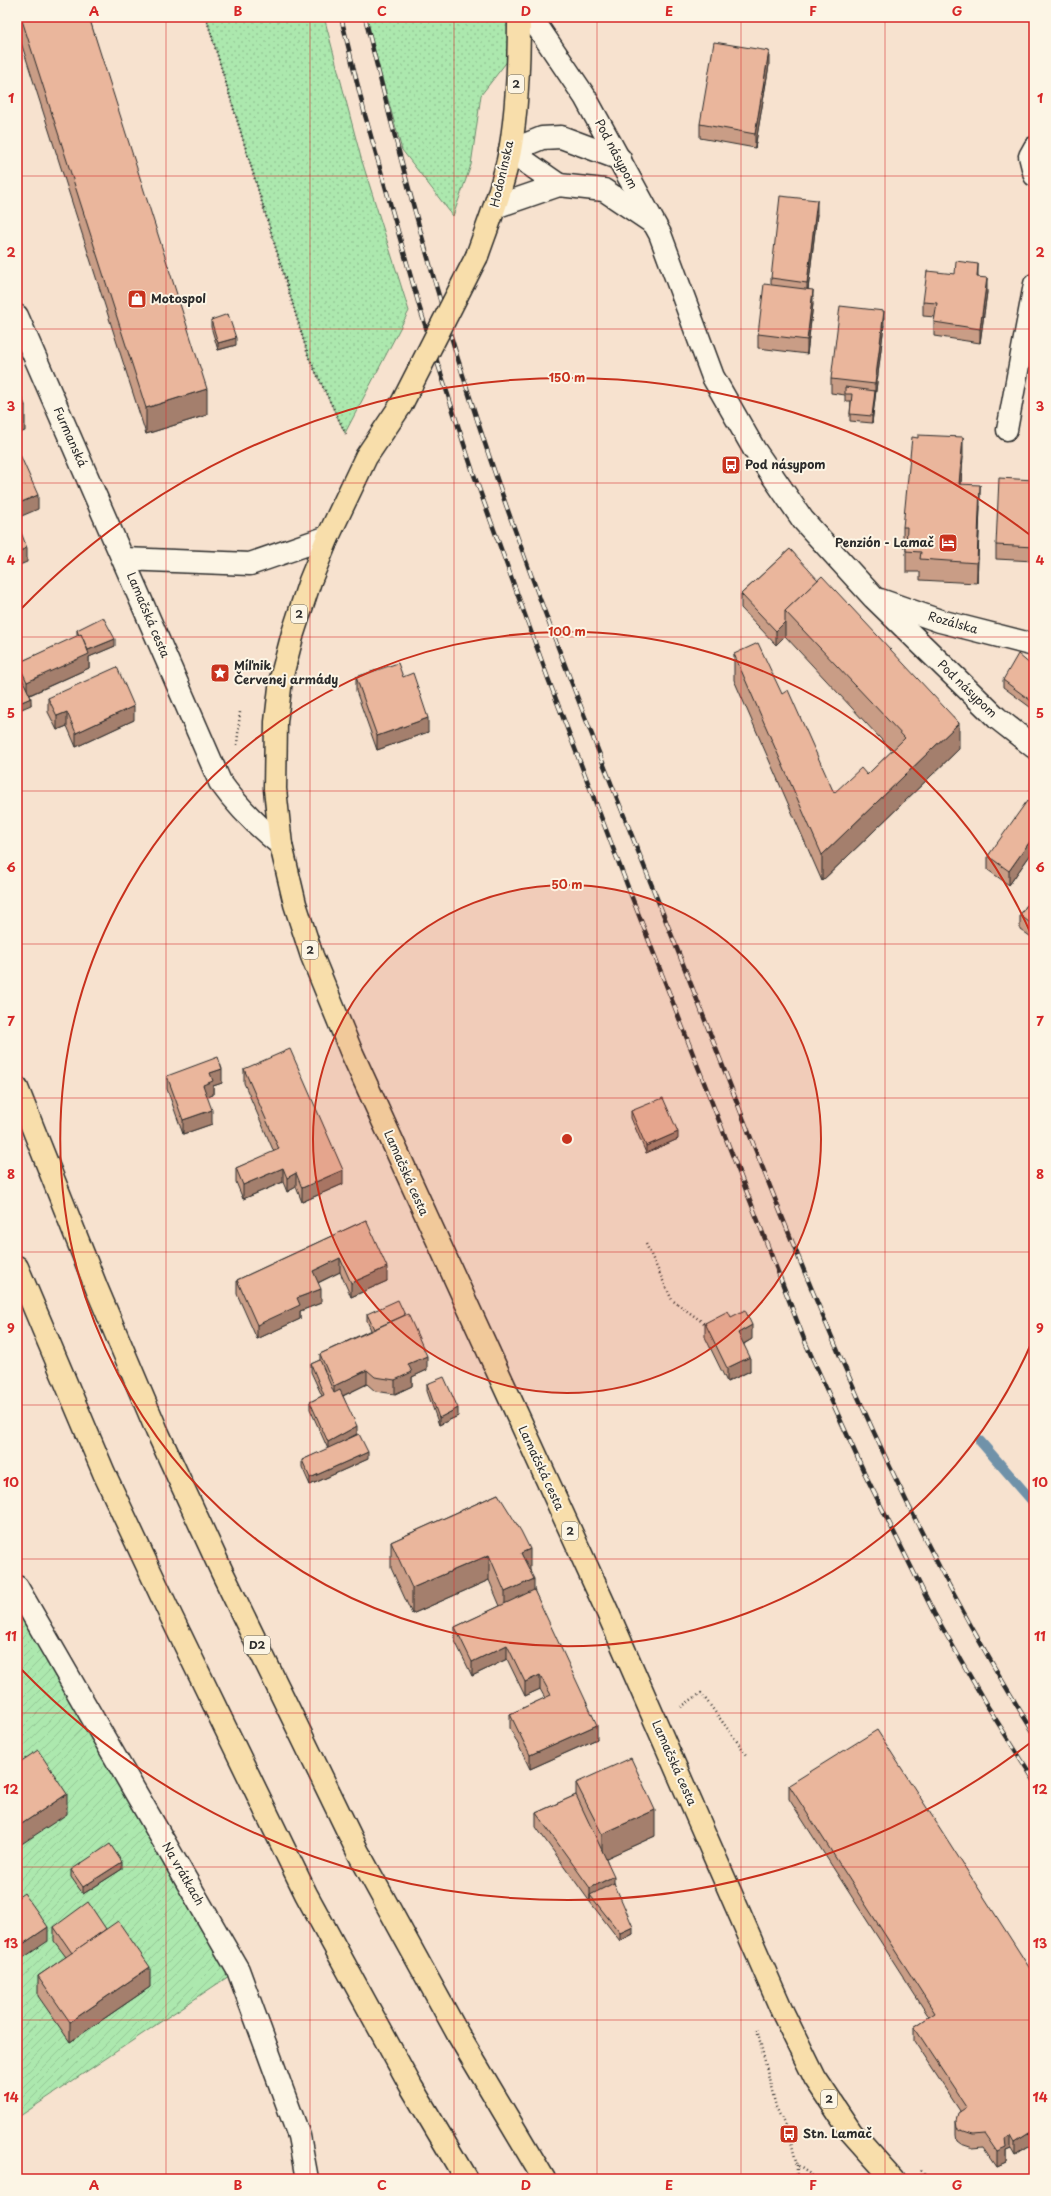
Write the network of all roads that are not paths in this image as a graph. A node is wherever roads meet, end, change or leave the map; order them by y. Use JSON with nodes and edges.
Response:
{"nodes":[{"id":1,"x":518,"y":17,"type":"edge"},
{"id":2,"x":531,"y":17,"type":"edge"},
{"id":3,"x":1034,"y":147,"type":"edge"},
{"id":4,"x":510,"y":151,"type":"junction"},
{"id":5,"x":620,"y":159,"type":"junction"},
{"id":6,"x":1034,"y":176,"type":"edge"},
{"id":7,"x":559,"y":185,"type":"junction"},
{"id":8,"x":495,"y":207,"type":"junction"},
{"id":9,"x":651,"y":222,"type":"junction"},
{"id":10,"x":1034,"y":284,"type":"edge"},
{"id":11,"x":17,"y":316,"type":"edge"},
{"id":12,"x":401,"y":405,"type":"joint"},
{"id":13,"x":1007,"y":430,"type":"dead end"},
{"id":14,"x":328,"y":537,"type":"junction"},
{"id":15,"x":124,"y":559,"type":"junction"},
{"id":16,"x":874,"y":598,"type":"junction"},
{"id":17,"x":1034,"y":645,"type":"edge"},
{"id":18,"x":1034,"y":747,"type":"edge"},
{"id":19,"x":281,"y":845,"type":"junction"},
{"id":20,"x":17,"y":1088,"type":"edge"},
{"id":21,"x":17,"y":1267,"type":"edge"},
{"id":22,"x":17,"y":1587,"type":"edge"},
{"id":23,"x":307,"y":2179,"type":"edge"},
{"id":24,"x":466,"y":2179,"type":"edge"},
{"id":25,"x":544,"y":2179,"type":"edge"},
{"id":26,"x":893,"y":2179,"type":"edge"}],
"edges":[{"from":1,"to":4,"type":"main road","name":"Hodonínska","number":"2"},
{"from":2,"to":5,"type":"street","name":"Pod násypom"},
{"from":3,"to":6,"type":"lane"},
{"from":4,"to":5,"type":"street"},
{"from":4,"to":7,"type":"street"},
{"from":4,"to":8,"type":"main road","name":"Hodonínska","number":"2"},
{"from":5,"to":9,"type":"street","name":"Pod násypom"},
{"from":7,"to":8,"type":"street"},
{"from":7,"to":9,"type":"street"},
{"from":8,"to":12,"type":"main road","name":"Hodonínska","number":"2","bridge":true},
{"from":9,"to":16,"type":"street","name":"Pod násypom"},
{"from":10,"to":13,"type":"lane"},
{"from":11,"to":15,"type":"street","name":"Furmanská"},
{"from":12,"to":14,"type":"main road","name":"Lamačská cesta","number":"2"},
{"from":14,"to":15,"type":"street","name":"Lamačská cesta"},
{"from":14,"to":19,"type":"main road","name":"Lamačská cesta","number":"2"},
{"from":15,"to":19,"type":"street","name":"Lamačská cesta"},
{"from":16,"to":17,"type":"street","name":"Rozálska"},
{"from":16,"to":18,"type":"street","name":"Pod násypom"},
{"from":19,"to":26,"type":"main road","name":"Lamačská cesta","number":"2"},
{"from":20,"to":25,"type":"main road","number":"D2"},
{"from":21,"to":24,"type":"main road"},
{"from":22,"to":23,"type":"street","name":"Na vrátkach"}]}
